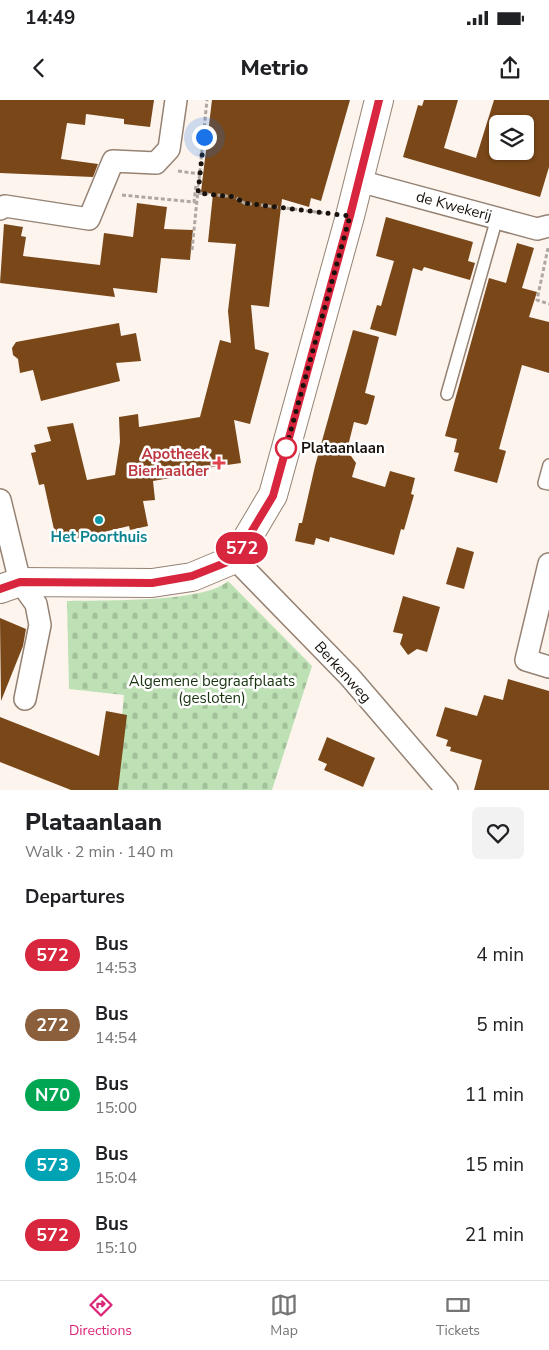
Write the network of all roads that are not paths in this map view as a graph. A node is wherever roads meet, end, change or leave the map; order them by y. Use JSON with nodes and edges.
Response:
{"nodes":[{"id":1,"x":176,"y":100,"type":"edge"},
{"id":2,"x":379,"y":100,"type":"edge"},
{"id":3,"x":359,"y":181,"type":"junction"},
{"id":4,"x":0,"y":209,"type":"edge"},
{"id":5,"x":497,"y":218,"type":"junction"},
{"id":6,"x":549,"y":226,"type":"edge"},
{"id":7,"x":447,"y":394,"type":"dead end"},
{"id":8,"x":549,"y":465,"type":"edge"},
{"id":9,"x":549,"y":484,"type":"edge"},
{"id":10,"x":0,"y":500,"type":"edge"},
{"id":11,"x":235,"y":559,"type":"junction"},
{"id":12,"x":549,"y":564,"type":"edge"},
{"id":13,"x":10,"y":585,"type":"edge"},
{"id":14,"x":549,"y":667,"type":"edge"},
{"id":15,"x":25,"y":699,"type":"dead end"},
{"id":16,"x":447,"y":790,"type":"edge"}],
"edges":[{"from":1,"to":4,"type":"street"},
{"from":2,"to":3,"type":"street"},
{"from":3,"to":5,"type":"street","name":"de Kwekerij"},
{"from":3,"to":11,"type":"street"},
{"from":5,"to":6,"type":"street","name":"de Kwekerij"},
{"from":5,"to":7,"type":"lane"},
{"from":8,"to":9,"type":"lane"},
{"from":10,"to":13,"type":"street"},
{"from":11,"to":13,"type":"street"},
{"from":11,"to":16,"type":"street","name":"Berkenweg"},
{"from":12,"to":14,"type":"street"},
{"from":13,"to":15,"type":"street"}]}
